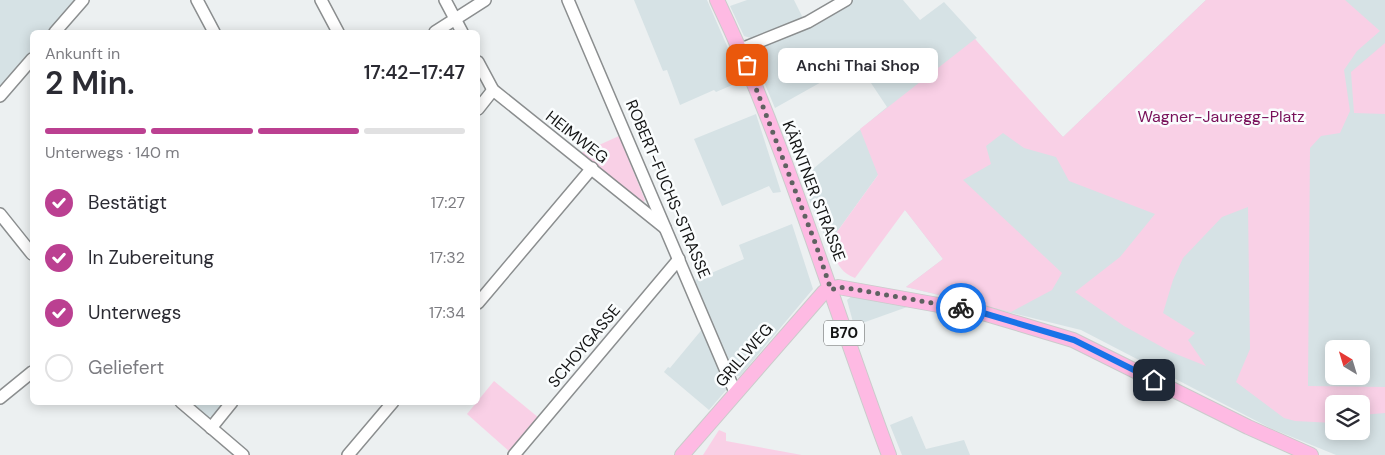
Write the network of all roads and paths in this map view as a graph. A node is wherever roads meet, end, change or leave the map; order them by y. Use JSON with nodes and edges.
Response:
{"nodes":[{"id":1,"x":83,"y":0,"type":"edge"},
{"id":2,"x":198,"y":0,"type":"edge"},
{"id":3,"x":322,"y":0,"type":"edge"},
{"id":4,"x":445,"y":0,"type":"edge"},
{"id":5,"x":484,"y":0,"type":"edge"},
{"id":6,"x":568,"y":0,"type":"edge"},
{"id":7,"x":718,"y":0,"type":"edge"},
{"id":8,"x":846,"y":0,"type":"edge"},
{"id":9,"x":455,"y":19,"type":"junction"},
{"id":10,"x":67,"y":27,"type":"edge"},
{"id":11,"x":213,"y":30,"type":"edge"},
{"id":12,"x":337,"y":30,"type":"edge"},
{"id":13,"x":438,"y":30,"type":"edge"},
{"id":14,"x":461,"y":30,"type":"edge"},
{"id":15,"x":741,"y":49,"type":"junction"},
{"id":16,"x":30,"y":60,"type":"edge"},
{"id":17,"x":480,"y":66,"type":"edge"},
{"id":18,"x":493,"y":90,"type":"junction"},
{"id":19,"x":0,"y":96,"type":"edge"},
{"id":20,"x":480,"y":106,"type":"edge"},
{"id":21,"x":592,"y":168,"type":"junction"},
{"id":22,"x":0,"y":214,"type":"edge"},
{"id":23,"x":666,"y":230,"type":"junction"},
{"id":24,"x":30,"y":252,"type":"edge"},
{"id":25,"x":679,"y":259,"type":"junction"},
{"id":26,"x":831,"y":290,"type":"junction"},
{"id":27,"x":480,"y":300,"type":"edge"},
{"id":28,"x":30,"y":374,"type":"edge"},
{"id":29,"x":735,"y":392,"type":"junction"},
{"id":30,"x":0,"y":398,"type":"edge"},
{"id":31,"x":184,"y":405,"type":"edge"},
{"id":32,"x":230,"y":405,"type":"edge"},
{"id":33,"x":390,"y":405,"type":"edge"},
{"id":34,"x":211,"y":428,"type":"junction"},
{"id":35,"x":687,"y":453,"type":"edge"},
{"id":36,"x":243,"y":455,"type":"edge"},
{"id":37,"x":348,"y":455,"type":"edge"},
{"id":38,"x":514,"y":455,"type":"edge"},
{"id":39,"x":890,"y":455,"type":"edge"},
{"id":40,"x":1311,"y":455,"type":"edge"}],
"edges":[{"from":1,"to":10,"type":"street"},
{"from":2,"to":11,"type":"street"},
{"from":3,"to":12,"type":"street"},
{"from":4,"to":9,"type":"street"},
{"from":5,"to":9,"type":"street"},
{"from":6,"to":23,"type":"street","name":"ROBERT-FUCHS-STRASSE"},
{"from":7,"to":15,"type":"main road","name":"KÄRNTNER STRASSE","number":"B70"},
{"from":8,"to":15,"type":"street"},
{"from":9,"to":13,"type":"street"},
{"from":9,"to":14,"type":"street"},
{"from":15,"to":26,"type":"main road","name":"KÄRNTNER STRASSE","number":"B70"},
{"from":16,"to":19,"type":"street"},
{"from":17,"to":18,"type":"street","name":"HEIMWEG"},
{"from":18,"to":20,"type":"street"},
{"from":18,"to":21,"type":"street","name":"HEIMWEG"},
{"from":21,"to":23,"type":"street","name":"HEIMWEG"},
{"from":21,"to":27,"type":"street"},
{"from":22,"to":24,"type":"street"},
{"from":23,"to":25,"type":"street","name":"ROBERT-FUCHS-STRASSE"},
{"from":25,"to":29,"type":"street","name":"ROBERT-FUCHS-STRASSE"},
{"from":25,"to":38,"type":"street","name":"SCHOYGASSE"},
{"from":26,"to":29,"type":"main road","name":"GRILLWEG"},
{"from":26,"to":39,"type":"main road","name":"KÄRNTNER STRASSE","number":"B70"},
{"from":26,"to":40,"type":"main road"},
{"from":28,"to":30,"type":"street"},
{"from":29,"to":35,"type":"main road","name":"GRILLWEG"},
{"from":31,"to":34,"type":"street"},
{"from":32,"to":34,"type":"street"},
{"from":33,"to":37,"type":"street"},
{"from":34,"to":36,"type":"street"}]}
